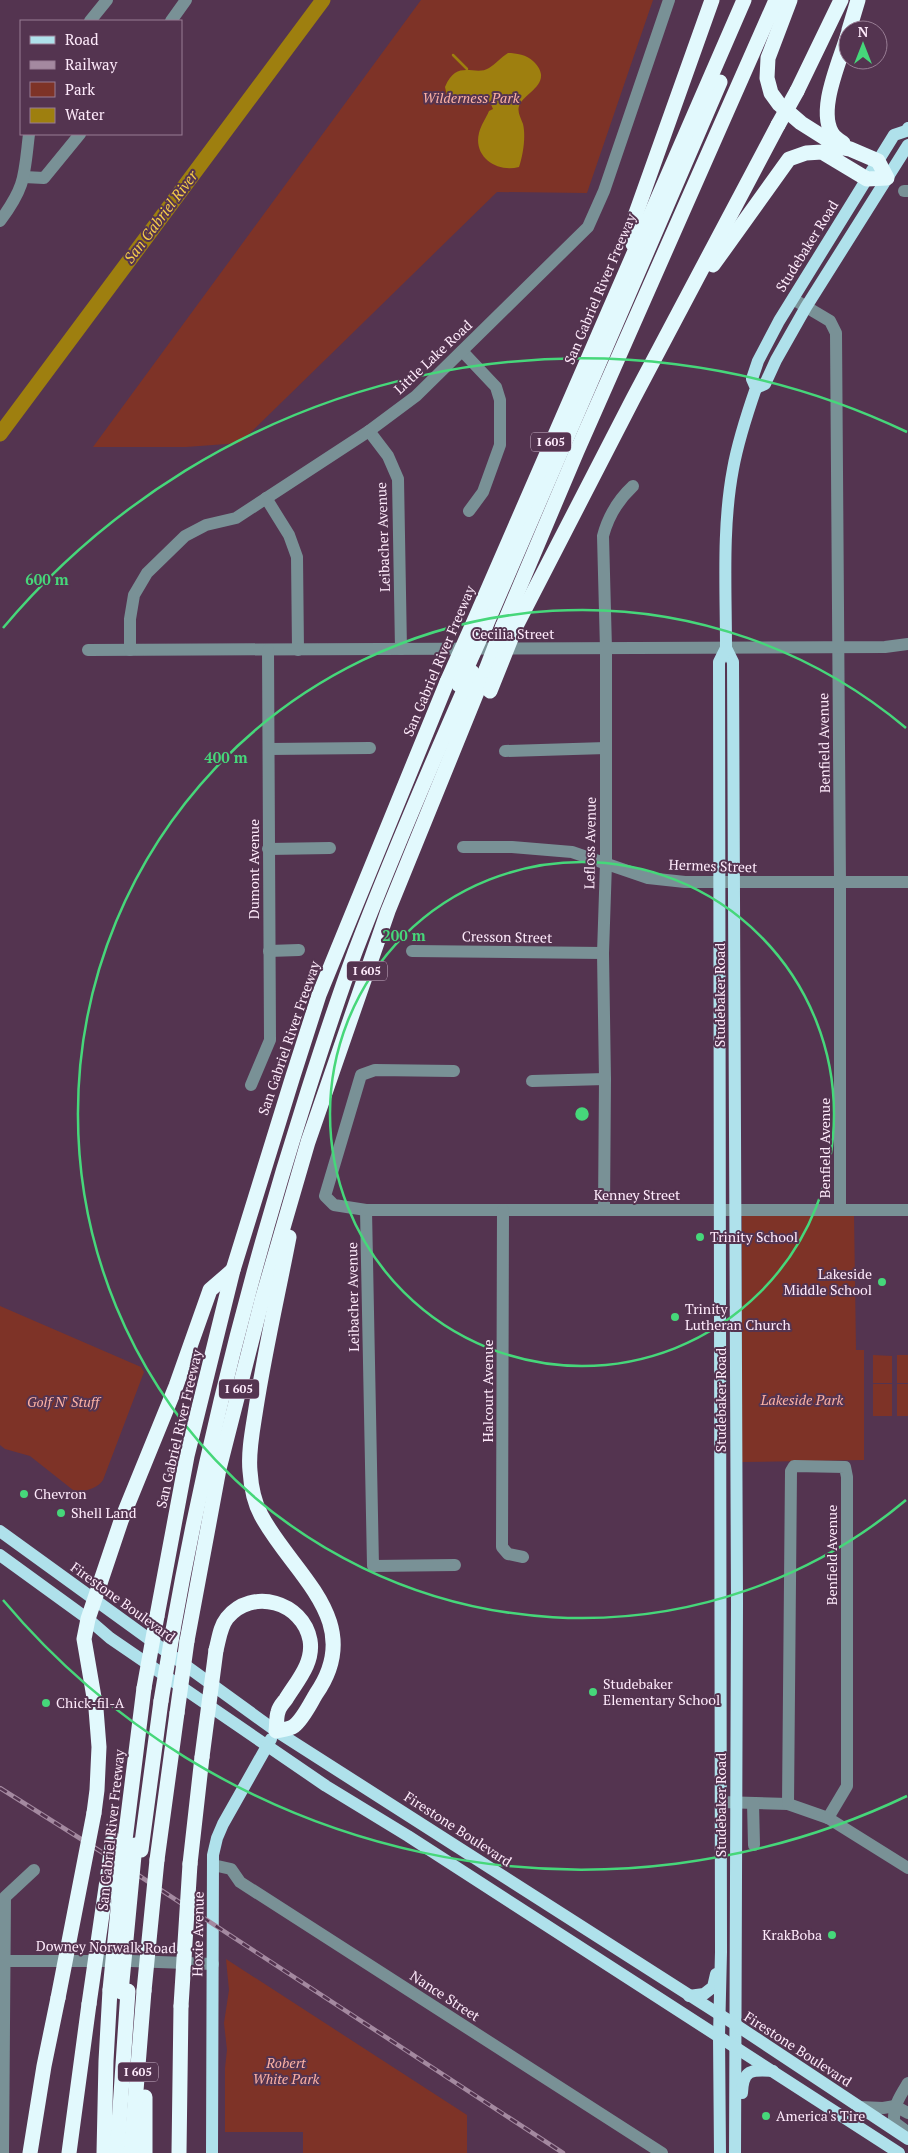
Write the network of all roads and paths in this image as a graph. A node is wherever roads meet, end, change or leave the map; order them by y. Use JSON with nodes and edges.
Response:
{"nodes":[{"id":1,"x":107,"y":0,"type":"edge"},
{"id":2,"x":670,"y":0,"type":"edge"},
{"id":3,"x":712,"y":0,"type":"edge"},
{"id":4,"x":744,"y":0,"type":"edge"},
{"id":5,"x":755,"y":0,"type":"edge"},
{"id":6,"x":776,"y":0,"type":"edge"},
{"id":7,"x":790,"y":0,"type":"edge"},
{"id":8,"x":841,"y":0,"type":"edge"},
{"id":9,"x":858,"y":0,"type":"edge"},
{"id":10,"x":180,"y":2,"type":"edge"},
{"id":11,"x":91,"y":20,"type":"edge"},
{"id":12,"x":171,"y":20,"type":"edge"},
{"id":13,"x":852,"y":20,"type":"edge"},
{"id":14,"x":838,"y":66,"type":"edge"},
{"id":15,"x":907,"y":133,"type":"edge"},
{"id":16,"x":29,"y":135,"type":"edge"},
{"id":17,"x":79,"y":135,"type":"edge"},
{"id":18,"x":908,"y":145,"type":"edge"},
{"id":19,"x":850,"y":148,"type":"junction"},
{"id":20,"x":878,"y":161,"type":"junction"},
{"id":21,"x":24,"y":177,"type":"junction"},
{"id":22,"x":887,"y":178,"type":"junction"},
{"id":23,"x":867,"y":179,"type":"junction"},
{"id":24,"x":0,"y":221,"type":"edge"},
{"id":25,"x":631,"y":258,"type":"junction"},
{"id":26,"x":792,"y":299,"type":"junction"},
{"id":27,"x":806,"y":307,"type":"junction"},
{"id":28,"x":671,"y":328,"type":"junction"},
{"id":29,"x":462,"y":351,"type":"junction"},
{"id":30,"x":756,"y":388,"type":"junction"},
{"id":31,"x":369,"y":431,"type":"junction"},
{"id":32,"x":633,"y":486,"type":"dead end"},
{"id":33,"x":266,"y":498,"type":"junction"},
{"id":34,"x":469,"y":511,"type":"dead end"},
{"id":35,"x":494,"y":626,"type":"junction"},
{"id":36,"x":908,"y":644,"type":"edge"},
{"id":37,"x":838,"y":647,"type":"junction"},
{"id":38,"x":726,"y":648,"type":"junction"},
{"id":39,"x":401,"y":649,"type":"junction"},
{"id":40,"x":606,"y":649,"type":"junction"},
{"id":41,"x":88,"y":650,"type":"dead end"},
{"id":42,"x":130,"y":650,"type":"junction"},
{"id":43,"x":268,"y":650,"type":"junction"},
{"id":44,"x":298,"y":650,"type":"junction"},
{"id":45,"x":479,"y":670,"type":"junction"},
{"id":46,"x":453,"y":683,"type":"junction"},
{"id":47,"x":370,"y":748,"type":"dead end"},
{"id":48,"x":606,"y":748,"type":"junction"},
{"id":49,"x":269,"y":749,"type":"junction"},
{"id":50,"x":505,"y":750,"type":"dead end"},
{"id":51,"x":433,"y":803,"type":"junction"},
{"id":52,"x":463,"y":847,"type":"dead end"},
{"id":53,"x":330,"y":848,"type":"dead end"},
{"id":54,"x":268,"y":849,"type":"junction"},
{"id":55,"x":606,"y":863,"type":"junction"},
{"id":56,"x":720,"y":882,"type":"junction"},
{"id":57,"x":734,"y":882,"type":"junction"},
{"id":58,"x":840,"y":882,"type":"junction"},
{"id":59,"x":908,"y":882,"type":"edge"},
{"id":60,"x":299,"y":950,"type":"dead end"},
{"id":61,"x":269,"y":951,"type":"junction"},
{"id":62,"x":412,"y":951,"type":"dead end"},
{"id":63,"x":602,"y":953,"type":"junction"},
{"id":64,"x":454,"y":1071,"type":"dead end"},
{"id":65,"x":605,"y":1079,"type":"junction"},
{"id":66,"x":532,"y":1081,"type":"dead end"},
{"id":67,"x":251,"y":1085,"type":"dead end"},
{"id":68,"x":308,"y":1142,"type":"junction"},
{"id":69,"x":366,"y":1210,"type":"junction"},
{"id":70,"x":504,"y":1210,"type":"junction"},
{"id":71,"x":604,"y":1210,"type":"junction"},
{"id":72,"x":720,"y":1210,"type":"junction"},
{"id":73,"x":735,"y":1210,"type":"junction"},
{"id":74,"x":840,"y":1210,"type":"junction"},
{"id":75,"x":908,"y":1210,"type":"edge"},
{"id":76,"x":233,"y":1270,"type":"junction"},
{"id":77,"x":0,"y":1531,"type":"edge"},
{"id":78,"x":0,"y":1555,"type":"edge"},
{"id":79,"x":523,"y":1557,"type":"dead end"},
{"id":80,"x":455,"y":1565,"type":"dead end"},
{"id":81,"x":94,"y":1599,"type":"junction"},
{"id":82,"x":88,"y":1618,"type":"junction"},
{"id":83,"x":165,"y":1624,"type":"junction"},
{"id":84,"x":154,"y":1695,"type":"junction"},
{"id":85,"x":276,"y":1731,"type":"junction"},
{"id":86,"x":266,"y":1746,"type":"junction"},
{"id":87,"x":720,"y":1802,"type":"junction"},
{"id":88,"x":735,"y":1802,"type":"junction"},
{"id":89,"x":753,"y":1803,"type":"junction"},
{"id":90,"x":788,"y":1804,"type":"junction"},
{"id":91,"x":828,"y":1818,"type":"junction"},
{"id":92,"x":720,"y":1828,"type":"junction"},
{"id":93,"x":128,"y":1843,"type":"junction"},
{"id":94,"x":754,"y":1845,"type":"dead end"},
{"id":95,"x":481,"y":1861,"type":"junction"},
{"id":96,"x":213,"y":1865,"type":"junction"},
{"id":97,"x":720,"y":1868,"type":"junction"},
{"id":98,"x":908,"y":1868,"type":"edge"},
{"id":99,"x":34,"y":1870,"type":"dead end"},
{"id":100,"x":736,"y":1873,"type":"junction"},
{"id":101,"x":471,"y":1876,"type":"junction"},
{"id":102,"x":2,"y":1895,"type":"edge"},
{"id":103,"x":558,"y":1911,"type":"junction"},
{"id":104,"x":736,"y":1912,"type":"junction"},
{"id":105,"x":547,"y":1926,"type":"junction"},
{"id":106,"x":591,"y":1933,"type":"junction"},
{"id":107,"x":581,"y":1948,"type":"junction"},
{"id":108,"x":720,"y":1952,"type":"junction"},
{"id":109,"x":2,"y":1961,"type":"edge"},
{"id":110,"x":212,"y":1964,"type":"junction"},
{"id":111,"x":120,"y":1991,"type":"junction"},
{"id":112,"x":144,"y":1991,"type":"junction"},
{"id":113,"x":689,"y":1996,"type":"junction"},
{"id":114,"x":719,"y":2015,"type":"junction"},
{"id":115,"x":736,"y":2025,"type":"junction"},
{"id":116,"x":718,"y":2036,"type":"junction"},
{"id":117,"x":736,"y":2046,"type":"junction"},
{"id":118,"x":773,"y":2071,"type":"junction"},
{"id":119,"x":908,"y":2083,"type":"edge"},
{"id":120,"x":2,"y":2101,"type":"edge"},
{"id":121,"x":895,"y":2106,"type":"junction"},
{"id":122,"x":859,"y":2107,"type":"junction"},
{"id":123,"x":908,"y":2113,"type":"edge"},
{"id":124,"x":864,"y":2130,"type":"junction"},
{"id":125,"x":735,"y":2131,"type":"junction"},
{"id":126,"x":908,"y":2132,"type":"edge"},
{"id":127,"x":908,"y":2139,"type":"edge"},
{"id":128,"x":908,"y":2144,"type":"edge"},
{"id":129,"x":179,"y":2151,"type":"edge"},
{"id":130,"x":3,"y":2153,"type":"edge"},
{"id":131,"x":30,"y":2153,"type":"edge"},
{"id":132,"x":70,"y":2153,"type":"edge"},
{"id":133,"x":104,"y":2153,"type":"edge"},
{"id":134,"x":117,"y":2153,"type":"edge"},
{"id":135,"x":131,"y":2153,"type":"edge"},
{"id":136,"x":145,"y":2153,"type":"edge"},
{"id":137,"x":212,"y":2153,"type":"edge"},
{"id":138,"x":662,"y":2153,"type":"edge"},
{"id":139,"x":720,"y":2153,"type":"edge"},
{"id":140,"x":735,"y":2153,"type":"edge"},
{"id":141,"x":899,"y":2153,"type":"edge"}],
"edges":[{"from":1,"to":11,"type":"street"},
{"from":2,"to":29,"type":"street","name":"Little Lake Road"},
{"from":3,"to":25,"type":"highway"},
{"from":4,"to":25,"type":"highway","name":"San Gabriel River Freeway","number":"I 605"},
{"from":5,"to":35,"type":"highway"},
{"from":6,"to":35,"type":"highway","name":"San Gabriel River Freeway","number":"I 605"},
{"from":7,"to":19,"type":"highway"},
{"from":8,"to":28,"type":"highway","bridge":true},
{"from":9,"to":13,"type":"highway"},
{"from":10,"to":12,"type":"street"},
{"from":14,"to":19,"type":"highway"},
{"from":15,"to":20,"type":"main road","name":"Studebaker Road"},
{"from":16,"to":21,"type":"street"},
{"from":17,"to":21,"type":"street"},
{"from":18,"to":22,"type":"main road","name":"Studebaker Road"},
{"from":19,"to":20,"type":"highway"},
{"from":20,"to":22,"type":"highway"},
{"from":20,"to":23,"type":"main road","name":"Studebaker Road"},
{"from":21,"to":24,"type":"street"},
{"from":22,"to":23,"type":"highway"},
{"from":22,"to":27,"type":"main road","name":"Studebaker Road"},
{"from":23,"to":26,"type":"main road","name":"Studebaker Road"},
{"from":23,"to":28,"type":"highway"},
{"from":25,"to":35,"type":"highway","name":"San Gabriel River Freeway","number":"I 605"},
{"from":26,"to":27,"type":"street","name":"Benfield Avenue"},
{"from":26,"to":30,"type":"main road","name":"Studebaker Road"},
{"from":27,"to":30,"type":"main road","name":"Studebaker Road"},
{"from":27,"to":37,"type":"street","name":"Benfield Avenue"},
{"from":28,"to":35,"type":"highway"},
{"from":29,"to":31,"type":"street","name":"Little Lake Road"},
{"from":29,"to":34,"type":"street"},
{"from":30,"to":38,"type":"main road","name":"Studebaker Road"},
{"from":31,"to":33,"type":"street","name":"Little Lake Road"},
{"from":31,"to":39,"type":"street","name":"Leibacher Avenue"},
{"from":32,"to":40,"type":"street","name":"Lefloss Avenue"},
{"from":33,"to":42,"type":"street","name":"Little Lake Road"},
{"from":33,"to":44,"type":"street"},
{"from":35,"to":45,"type":"highway","name":"San Gabriel River Freeway","number":"I 605","bridge":true},
{"from":35,"to":46,"type":"highway","name":"San Gabriel River Freeway","number":"I 605","bridge":true},
{"from":35,"to":51,"type":"highway","bridge":true},
{"from":36,"to":37,"type":"street","name":"Cecilia Street"},
{"from":37,"to":38,"type":"street","name":"Cecilia Street"},
{"from":37,"to":58,"type":"street","name":"Benfield Avenue"},
{"from":38,"to":40,"type":"street","name":"Cecilia Street"},
{"from":38,"to":56,"type":"main road","name":"Studebaker Road"},
{"from":38,"to":57,"type":"main road","name":"Studebaker Road"},
{"from":39,"to":40,"type":"street","name":"Cecilia Street"},
{"from":39,"to":44,"type":"street","name":"Cecilia Street"},
{"from":40,"to":48,"type":"street","name":"Lefloss Avenue"},
{"from":41,"to":42,"type":"street","name":"Cecilia Street"},
{"from":42,"to":43,"type":"street","name":"Cecilia Street"},
{"from":43,"to":44,"type":"street","name":"Cecilia Street"},
{"from":43,"to":49,"type":"street","name":"Dumont Avenue"},
{"from":45,"to":51,"type":"highway","name":"San Gabriel River Freeway","number":"I 605"},
{"from":45,"to":83,"type":"highway"},
{"from":46,"to":76,"type":"highway","name":"San Gabriel River Freeway","number":"I 605"},
{"from":46,"to":83,"type":"highway"},
{"from":47,"to":49,"type":"street"},
{"from":48,"to":50,"type":"street"},
{"from":48,"to":55,"type":"street","name":"Lefloss Avenue"},
{"from":49,"to":54,"type":"street","name":"Dumont Avenue"},
{"from":51,"to":68,"type":"highway","name":"San Gabriel River Freeway","number":"I 605"},
{"from":52,"to":55,"type":"street","name":"Hermes Street"},
{"from":53,"to":54,"type":"street"},
{"from":54,"to":61,"type":"street","name":"Dumont Avenue"},
{"from":55,"to":56,"type":"street","name":"Hermes Street"},
{"from":55,"to":63,"type":"street","name":"Lefloss Avenue"},
{"from":56,"to":57,"type":"street","name":"Hermes Street"},
{"from":56,"to":72,"type":"main road","name":"Studebaker Road"},
{"from":57,"to":58,"type":"street","name":"Hermes Street"},
{"from":57,"to":73,"type":"main road","name":"Studebaker Road"},
{"from":58,"to":59,"type":"street","name":"Hermes Street"},
{"from":58,"to":74,"type":"street","name":"Benfield Avenue"},
{"from":60,"to":61,"type":"street"},
{"from":61,"to":67,"type":"street","name":"Dumont Avenue"},
{"from":62,"to":63,"type":"street","name":"Cresson Street"},
{"from":63,"to":65,"type":"street","name":"Lefloss Avenue"},
{"from":64,"to":69,"type":"street"},
{"from":65,"to":66,"type":"street"},
{"from":65,"to":71,"type":"street","name":"Lefloss Avenue"},
{"from":68,"to":85,"type":"highway"},
{"from":68,"to":112,"type":"highway","name":"San Gabriel River Freeway","number":"I 605","bridge":true},
{"from":69,"to":70,"type":"street","name":"Kenney Street"},
{"from":69,"to":80,"type":"street","name":"Leibacher Avenue"},
{"from":70,"to":71,"type":"street","name":"Kenney Street"},
{"from":70,"to":79,"type":"street","name":"Halcourt Avenue"},
{"from":71,"to":72,"type":"street","name":"Kenney Street"},
{"from":72,"to":73,"type":"street","name":"Kenney Street"},
{"from":72,"to":87,"type":"main road","name":"Studebaker Road"},
{"from":73,"to":74,"type":"street","name":"Kenney Street"},
{"from":73,"to":88,"type":"main road","name":"Studebaker Road"},
{"from":74,"to":75,"type":"street","name":"Kenney Street"},
{"from":76,"to":81,"type":"highway"},
{"from":76,"to":83,"type":"highway","name":"San Gabriel River Freeway","number":"I 605"},
{"from":77,"to":81,"type":"main road","name":"Firestone Boulevard"},
{"from":78,"to":82,"type":"main road"},
{"from":81,"to":82,"type":"highway"},
{"from":81,"to":85,"type":"main road","name":"Firestone Boulevard"},
{"from":82,"to":86,"type":"main road"},
{"from":82,"to":131,"type":"highway","bridge":true},
{"from":83,"to":84,"type":"highway","name":"San Gabriel River Freeway","number":"I 605","bridge":true},
{"from":83,"to":84,"type":"highway","bridge":true},
{"from":84,"to":93,"type":"highway"},
{"from":84,"to":93,"type":"highway","name":"San Gabriel River Freeway","number":"I 605"},
{"from":85,"to":86,"type":"main road","name":"Hoxie Avenue"},
{"from":85,"to":95,"type":"main road","name":"Firestone Boulevard"},
{"from":85,"to":129,"type":"highway","bridge":true},
{"from":86,"to":96,"type":"main road","name":"Hoxie Avenue"},
{"from":86,"to":101,"type":"main road"},
{"from":87,"to":88,"type":"street"},
{"from":87,"to":92,"type":"main road","name":"Studebaker Road"},
{"from":88,"to":89,"type":"street"},
{"from":88,"to":100,"type":"main road","name":"Studebaker Road"},
{"from":89,"to":90,"type":"street"},
{"from":89,"to":94,"type":"street"},
{"from":90,"to":91,"type":"street"},
{"from":90,"to":91,"type":"street","name":"Benfield Avenue"},
{"from":91,"to":98,"type":"street"},
{"from":92,"to":97,"type":"main road","name":"Studebaker Road"},
{"from":92,"to":100,"type":"main road"},
{"from":93,"to":111,"type":"highway","name":"San Gabriel River Freeway","number":"I 605","bridge":true},
{"from":93,"to":132,"type":"highway","bridge":true},
{"from":95,"to":101,"type":"main road"},
{"from":95,"to":103,"type":"main road","name":"Firestone Boulevard"},
{"from":96,"to":110,"type":"main road","name":"Hoxie Avenue"},
{"from":96,"to":138,"type":"street","name":"Nance Street"},
{"from":97,"to":104,"type":"main road"},
{"from":97,"to":108,"type":"main road","name":"Studebaker Road"},
{"from":99,"to":102,"type":"street"},
{"from":100,"to":104,"type":"main road","name":"Studebaker Road"},
{"from":101,"to":105,"type":"main road"},
{"from":102,"to":109,"type":"street"},
{"from":103,"to":105,"type":"main road"},
{"from":103,"to":106,"type":"main road","name":"Firestone Boulevard"},
{"from":104,"to":115,"type":"main road","name":"Studebaker Road"},
{"from":105,"to":107,"type":"main road"},
{"from":106,"to":107,"type":"main road"},
{"from":106,"to":113,"type":"main road","name":"Firestone Boulevard"},
{"from":107,"to":116,"type":"main road"},
{"from":108,"to":113,"type":"main road"},
{"from":108,"to":114,"type":"main road","name":"Studebaker Road"},
{"from":109,"to":110,"type":"street","name":"Downey Norwalk Road"},
{"from":109,"to":120,"type":"street"},
{"from":110,"to":137,"type":"main road","name":"Hoxie Avenue"},
{"from":111,"to":133,"type":"highway","name":"San Gabriel River Freeway","number":"I 605"},
{"from":111,"to":134,"type":"highway"},
{"from":112,"to":135,"type":"highway","name":"San Gabriel River Freeway","number":"I 605"},
{"from":112,"to":136,"type":"highway"},
{"from":113,"to":114,"type":"main road","name":"Firestone Boulevard"},
{"from":114,"to":115,"type":"main road","name":"Firestone Boulevard"},
{"from":114,"to":116,"type":"main road","name":"Studebaker Road"},
{"from":115,"to":117,"type":"main road","name":"Studebaker Road"},
{"from":115,"to":122,"type":"main road","name":"Firestone Boulevard"},
{"from":116,"to":117,"type":"main road"},
{"from":116,"to":139,"type":"main road","name":"Studebaker Road"},
{"from":117,"to":118,"type":"main road"},
{"from":117,"to":125,"type":"main road","name":"Studebaker Road"},
{"from":118,"to":124,"type":"main road"},
{"from":118,"to":125,"type":"main road"},
{"from":119,"to":121,"type":"street"},
{"from":120,"to":130,"type":"street"},
{"from":121,"to":122,"type":"street"},
{"from":121,"to":123,"type":"street"},
{"from":121,"to":126,"type":"street"},
{"from":122,"to":127,"type":"main road","name":"Firestone Boulevard"},
{"from":124,"to":128,"type":"main road"},
{"from":124,"to":141,"type":"main road"},
{"from":125,"to":140,"type":"main road","name":"Studebaker Road"}]}
